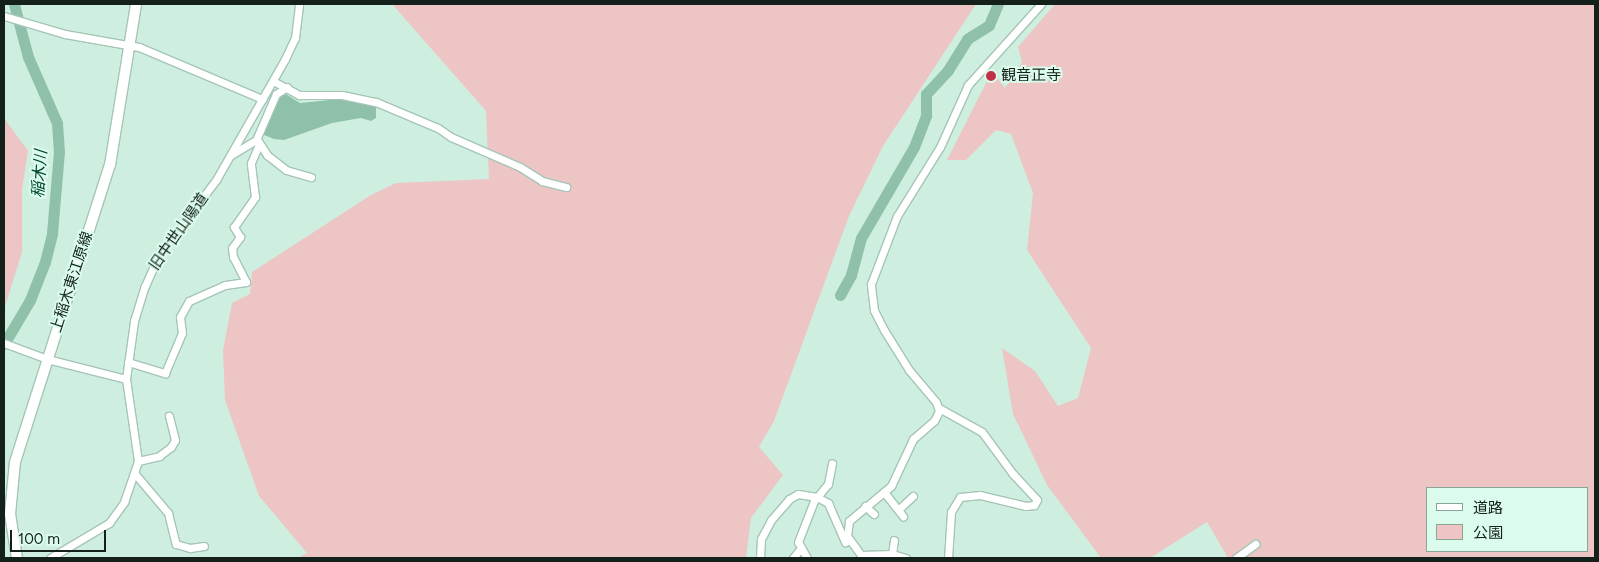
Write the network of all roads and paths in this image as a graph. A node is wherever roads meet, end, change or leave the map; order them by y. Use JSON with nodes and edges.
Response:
{"nodes":[{"id":1,"x":136,"y":4,"type":"edge"},
{"id":2,"x":1041,"y":4,"type":"edge"},
{"id":3,"x":298,"y":5,"type":"edge"},
{"id":4,"x":7,"y":17,"type":"edge"},
{"id":5,"x":130,"y":44,"type":"junction"},
{"id":6,"x":273,"y":81,"type":"junction"},
{"id":7,"x":287,"y":87,"type":"junction"},
{"id":8,"x":260,"y":102,"type":"junction"},
{"id":9,"x":260,"y":128,"type":"junction"},
{"id":10,"x":258,"y":142,"type":"junction"},
{"id":11,"x":231,"y":156,"type":"junction"},
{"id":12,"x":311,"y":177,"type":"dead end"},
{"id":13,"x":566,"y":187,"type":"dead end"},
{"id":14,"x":6,"y":345,"type":"edge"},
{"id":15,"x":47,"y":359,"type":"junction"},
{"id":16,"x":128,"y":362,"type":"junction"},
{"id":17,"x":126,"y":379,"type":"junction"},
{"id":18,"x":939,"y":408,"type":"junction"},
{"id":19,"x":168,"y":416,"type":"dead end"},
{"id":20,"x":138,"y":461,"type":"junction"},
{"id":21,"x":832,"y":463,"type":"dead end"},
{"id":22,"x":136,"y":475,"type":"junction"},
{"id":23,"x":884,"y":492,"type":"junction"},
{"id":24,"x":913,"y":496,"type":"dead end"},
{"id":25,"x":817,"y":497,"type":"junction"},
{"id":26,"x":865,"y":506,"type":"junction"},
{"id":27,"x":874,"y":514,"type":"dead end"},
{"id":28,"x":894,"y":540,"type":"dead end"},
{"id":29,"x":1254,"y":544,"type":"dead end"},
{"id":30,"x":204,"y":546,"type":"dead end"},
{"id":31,"x":800,"y":549,"type":"junction"},
{"id":32,"x":892,"y":554,"type":"junction"},
{"id":33,"x":860,"y":555,"type":"edge"},
{"id":34,"x":17,"y":558,"type":"edge"},
{"id":35,"x":50,"y":558,"type":"edge"},
{"id":36,"x":760,"y":558,"type":"edge"},
{"id":37,"x":793,"y":558,"type":"edge"},
{"id":38,"x":807,"y":558,"type":"edge"},
{"id":39,"x":906,"y":558,"type":"edge"},
{"id":40,"x":948,"y":558,"type":"edge"},
{"id":41,"x":1236,"y":558,"type":"edge"}],
"edges":[{"from":1,"to":5,"type":"main road","name":"上稲木東江原線"},
{"from":2,"to":18,"type":"street"},
{"from":3,"to":6,"type":"street","name":"旧中世山陽道"},
{"from":4,"to":5,"type":"street"},
{"from":5,"to":8,"type":"street"},
{"from":5,"to":15,"type":"main road","name":"上稲木東江原線"},
{"from":6,"to":7,"type":"street"},
{"from":6,"to":8,"type":"street","name":"旧中世山陽道"},
{"from":7,"to":9,"type":"street"},
{"from":7,"to":13,"type":"street"},
{"from":8,"to":9,"type":"street"},
{"from":8,"to":11,"type":"street","name":"旧中世山陽道"},
{"from":9,"to":10,"type":"street"},
{"from":10,"to":11,"type":"street"},
{"from":10,"to":12,"type":"street"},
{"from":10,"to":16,"type":"street"},
{"from":11,"to":16,"type":"street","name":"旧中世山陽道"},
{"from":14,"to":15,"type":"street"},
{"from":15,"to":17,"type":"street"},
{"from":15,"to":34,"type":"main road","name":"上稲木東江原線"},
{"from":16,"to":17,"type":"street","name":"旧中世山陽道"},
{"from":17,"to":20,"type":"street","name":"旧中世山陽道"},
{"from":18,"to":23,"type":"street"},
{"from":18,"to":40,"type":"street"},
{"from":19,"to":20,"type":"street"},
{"from":20,"to":22,"type":"street","name":"旧中世山陽道"},
{"from":21,"to":25,"type":"street"},
{"from":22,"to":30,"type":"street"},
{"from":22,"to":35,"type":"street","name":"旧中世山陽道"},
{"from":23,"to":24,"type":"street"},
{"from":23,"to":26,"type":"street"},
{"from":25,"to":31,"type":"street"},
{"from":25,"to":33,"type":"street"},
{"from":25,"to":36,"type":"street"},
{"from":26,"to":27,"type":"street"},
{"from":26,"to":33,"type":"street"},
{"from":28,"to":32,"type":"street"},
{"from":29,"to":41,"type":"street"},
{"from":31,"to":37,"type":"street"},
{"from":31,"to":38,"type":"street"},
{"from":32,"to":33,"type":"street"},
{"from":32,"to":39,"type":"street"}]}
